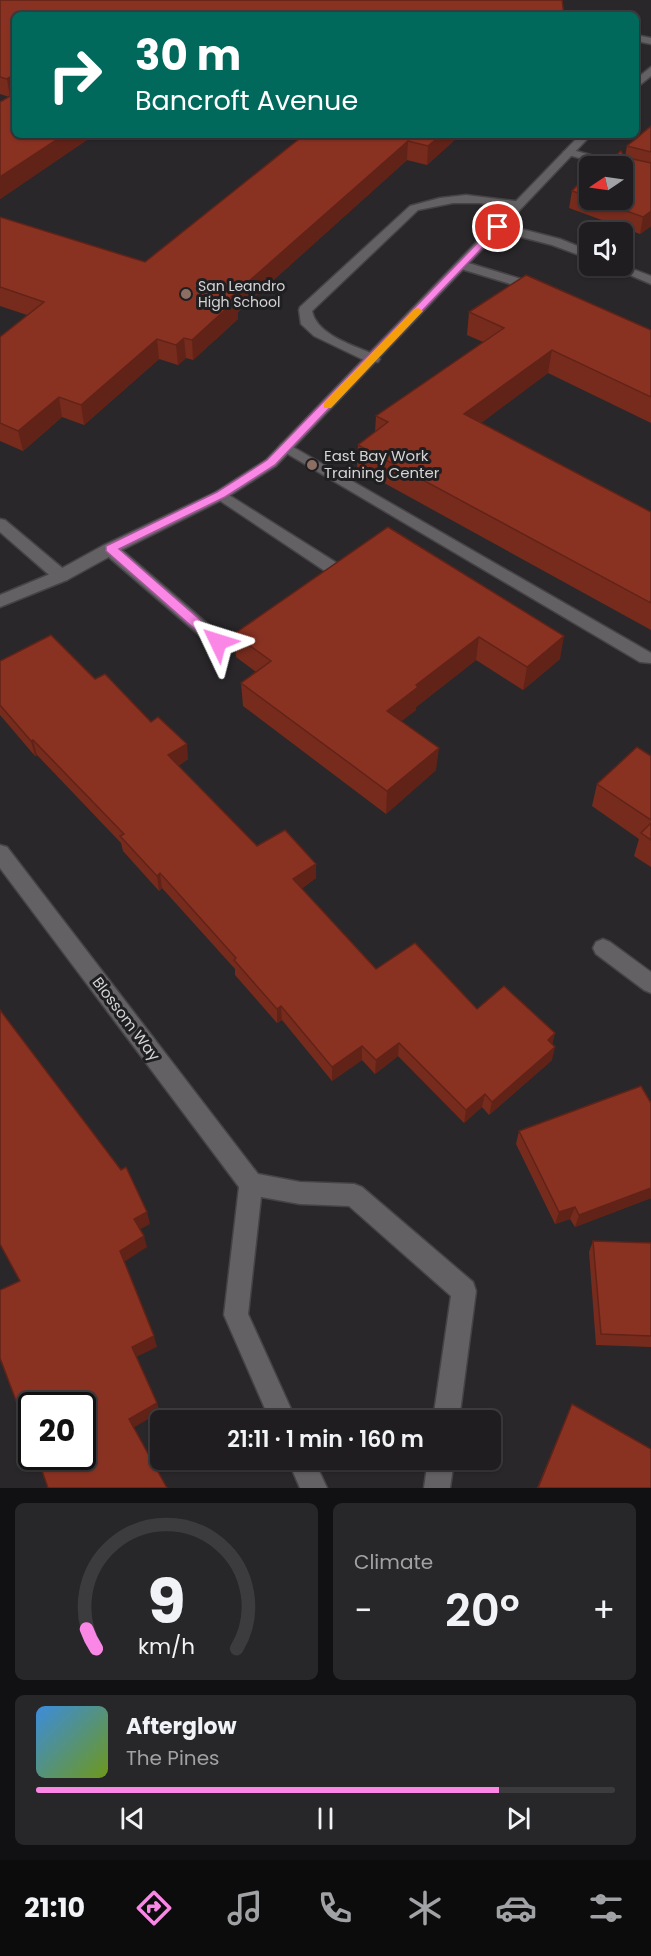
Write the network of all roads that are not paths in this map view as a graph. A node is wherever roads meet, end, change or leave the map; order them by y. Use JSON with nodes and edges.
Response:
{"nodes":[{"id":1,"x":651,"y":70,"type":"edge"},
{"id":2,"x":639,"y":82,"type":"edge"},
{"id":3,"x":583,"y":138,"type":"edge"},
{"id":4,"x":569,"y":152,"type":"junction"},
{"id":5,"x":583,"y":156,"type":"edge"},
{"id":6,"x":519,"y":204,"type":"junction"},
{"id":7,"x":498,"y":227,"type":"junction"},
{"id":8,"x":579,"y":251,"type":"edge"},
{"id":9,"x":462,"y":265,"type":"junction"},
{"id":10,"x":633,"y":273,"type":"edge"},
{"id":11,"x":651,"y":280,"type":"edge"},
{"id":12,"x":550,"y":294,"type":"edge"},
{"id":13,"x":373,"y":359,"type":"junction"},
{"id":14,"x":286,"y":447,"type":"junction"},
{"id":15,"x":221,"y":495,"type":"junction"},
{"id":16,"x":0,"y":524,"type":"edge"},
{"id":17,"x":111,"y":549,"type":"junction"},
{"id":18,"x":334,"y":569,"type":"edge"},
{"id":19,"x":61,"y":576,"type":"junction"},
{"id":20,"x":0,"y":602,"type":"edge"},
{"id":21,"x":218,"y":642,"type":"dead end"},
{"id":22,"x":646,"y":658,"type":"dead end"},
{"id":23,"x":0,"y":853,"type":"edge"},
{"id":24,"x":603,"y":948,"type":"dead end"},
{"id":25,"x":651,"y":984,"type":"edge"},
{"id":26,"x":251,"y":1184,"type":"junction"},
{"id":27,"x":279,"y":1410,"type":"edge"},
{"id":28,"x":447,"y":1410,"type":"edge"},
{"id":29,"x":306,"y":1470,"type":"edge"},
{"id":30,"x":440,"y":1470,"type":"edge"},
{"id":31,"x":314,"y":1488,"type":"edge"},
{"id":32,"x":437,"y":1488,"type":"edge"}],
"edges":[{"from":1,"to":2,"type":"main road"},
{"from":3,"to":4,"type":"main road"},
{"from":4,"to":5,"type":"main road"},
{"from":4,"to":6,"type":"main road"},
{"from":6,"to":7,"type":"main road"},
{"from":6,"to":13,"type":"main road"},
{"from":7,"to":8,"type":"main road"},
{"from":7,"to":9,"type":"main road"},
{"from":9,"to":12,"type":"main road"},
{"from":9,"to":13,"type":"main road"},
{"from":10,"to":11,"type":"main road"},
{"from":13,"to":14,"type":"main road"},
{"from":14,"to":15,"type":"main road"},
{"from":14,"to":22,"type":"main road"},
{"from":15,"to":17,"type":"main road"},
{"from":15,"to":18,"type":"main road"},
{"from":16,"to":19,"type":"main road"},
{"from":17,"to":19,"type":"main road"},
{"from":17,"to":21,"type":"main road"},
{"from":19,"to":20,"type":"main road"},
{"from":23,"to":26,"type":"main road","name":"Blossom Way"},
{"from":24,"to":25,"type":"main road"},
{"from":26,"to":27,"type":"main road"},
{"from":26,"to":28,"type":"main road"},
{"from":29,"to":31,"type":"main road"},
{"from":30,"to":32,"type":"main road"}]}
